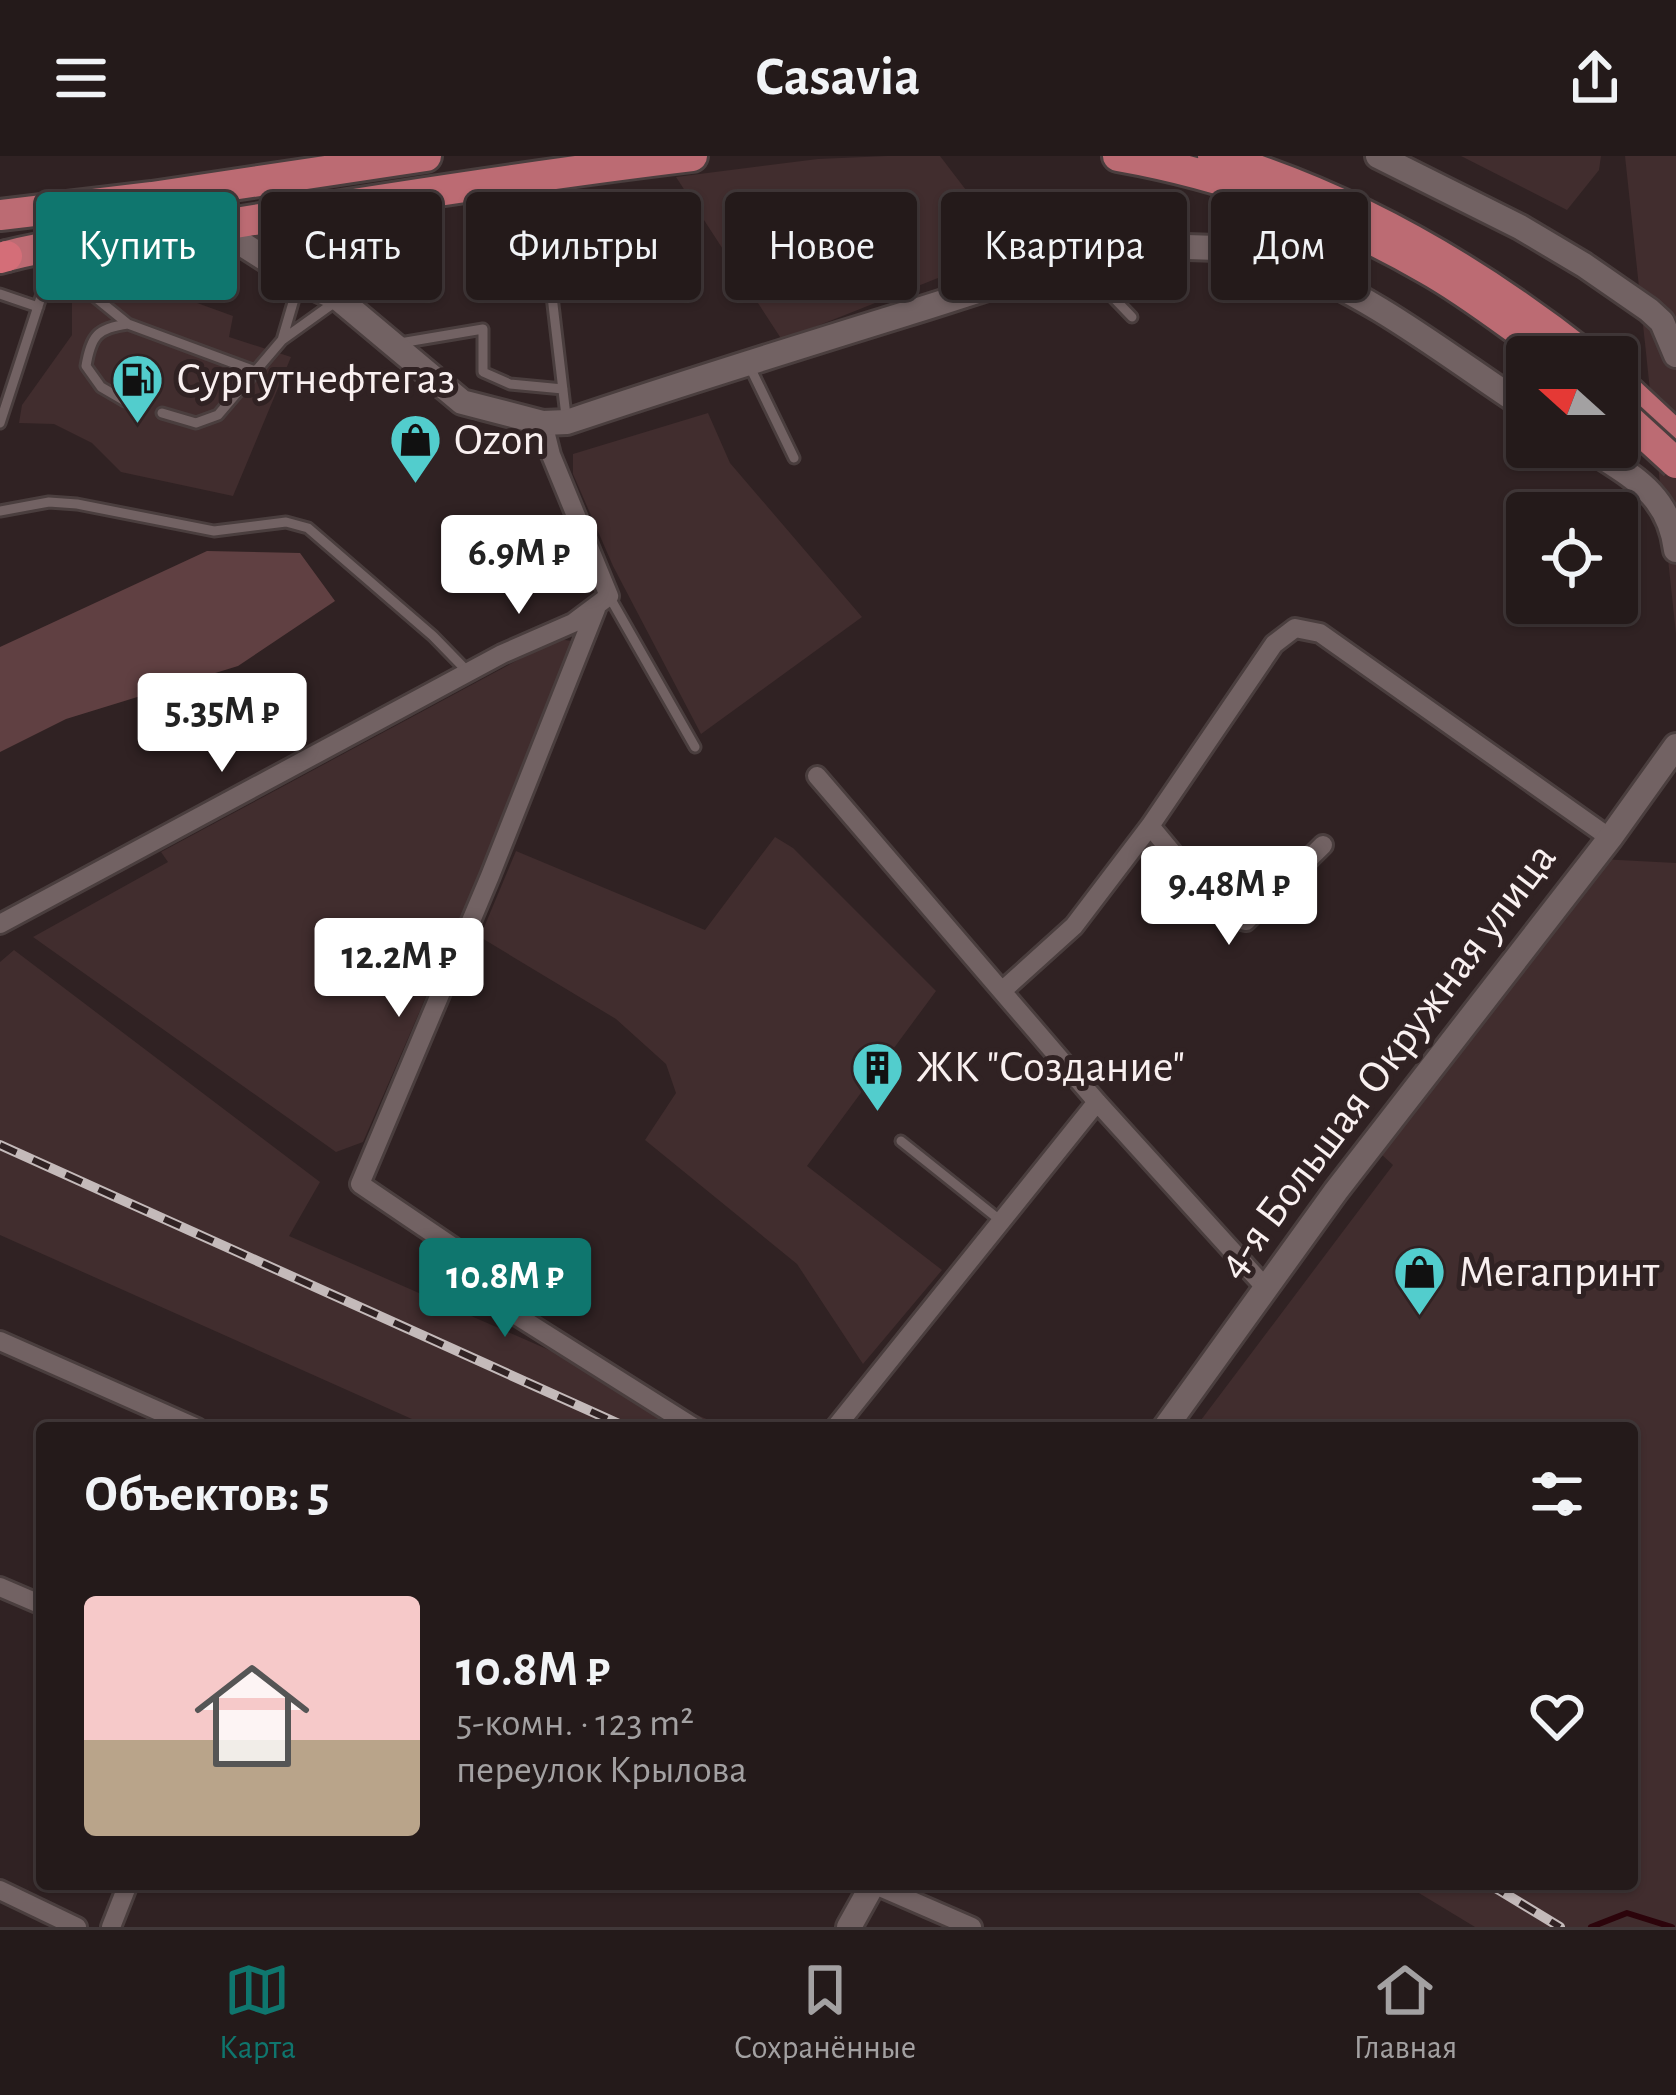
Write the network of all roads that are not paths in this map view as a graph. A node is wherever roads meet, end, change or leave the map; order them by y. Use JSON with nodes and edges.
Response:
{"nodes":[{"id":1,"x":426,"y":156,"type":"edge"},
{"id":2,"x":692,"y":156,"type":"edge"},
{"id":3,"x":1118,"y":156,"type":"edge"},
{"id":4,"x":1213,"y":156,"type":"edge"},
{"id":5,"x":1378,"y":156,"type":"edge"},
{"id":6,"x":424,"y":192,"type":"edge"},
{"id":7,"x":0,"y":215,"type":"edge"},
{"id":8,"x":1187,"y":248,"type":"edge"},
{"id":9,"x":4,"y":257,"type":"edge"},
{"id":10,"x":36,"y":257,"type":"edge"},
{"id":11,"x":0,"y":294,"type":"edge"},
{"id":12,"x":40,"y":300,"type":"edge"},
{"id":13,"x":99,"y":300,"type":"edge"},
{"id":14,"x":294,"y":300,"type":"edge"},
{"id":15,"x":338,"y":300,"type":"edge"},
{"id":16,"x":340,"y":300,"type":"edge"},
{"id":17,"x":553,"y":300,"type":"edge"},
{"id":18,"x":953,"y":300,"type":"edge"},
{"id":19,"x":1116,"y":300,"type":"edge"},
{"id":20,"x":38,"y":307,"type":"junction"},
{"id":21,"x":1132,"y":317,"type":"dead end"},
{"id":22,"x":128,"y":324,"type":"junction"},
{"id":23,"x":1525,"y":336,"type":"edge"},
{"id":24,"x":1560,"y":336,"type":"edge"},
{"id":25,"x":282,"y":340,"type":"junction"},
{"id":26,"x":393,"y":344,"type":"junction"},
{"id":27,"x":1676,"y":356,"type":"edge"},
{"id":28,"x":747,"y":362,"type":"junction"},
{"id":29,"x":255,"y":371,"type":"junction"},
{"id":30,"x":563,"y":389,"type":"junction"},
{"id":31,"x":1506,"y":394,"type":"edge"},
{"id":32,"x":125,"y":400,"type":"dead end"},
{"id":33,"x":1638,"y":401,"type":"edge"},
{"id":34,"x":161,"y":413,"type":"dead end"},
{"id":35,"x":555,"y":422,"type":"junction"},
{"id":36,"x":0,"y":423,"type":"edge"},
{"id":37,"x":1638,"y":428,"type":"edge"},
{"id":38,"x":1676,"y":436,"type":"edge"},
{"id":39,"x":1676,"y":447,"type":"edge"},
{"id":40,"x":794,"y":458,"type":"dead end"},
{"id":41,"x":1676,"y":463,"type":"edge"},
{"id":42,"x":1615,"y":468,"type":"edge"},
{"id":43,"x":1676,"y":482,"type":"edge"},
{"id":44,"x":1657,"y":499,"type":"junction"},
{"id":45,"x":0,"y":511,"type":"edge"},
{"id":46,"x":1676,"y":550,"type":"edge"},
{"id":47,"x":602,"y":602,"type":"junction"},
{"id":48,"x":469,"y":673,"type":"junction"},
{"id":49,"x":1676,"y":746,"type":"edge"},
{"id":50,"x":695,"y":747,"type":"dead end"},
{"id":51,"x":818,"y":776,"type":"dead end"},
{"id":52,"x":1150,"y":826,"type":"junction"},
{"id":53,"x":1610,"y":838,"type":"junction"},
{"id":54,"x":1324,"y":845,"type":"dead end"},
{"id":55,"x":0,"y":923,"type":"edge"},
{"id":56,"x":1002,"y":991,"type":"junction"},
{"id":57,"x":1097,"y":1102,"type":"junction"},
{"id":58,"x":901,"y":1141,"type":"dead end"},
{"id":59,"x":1001,"y":1221,"type":"junction"},
{"id":60,"x":1265,"y":1287,"type":"junction"},
{"id":61,"x":0,"y":1341,"type":"edge"},
{"id":62,"x":183,"y":1422,"type":"edge"},
{"id":63,"x":685,"y":1422,"type":"edge"},
{"id":64,"x":840,"y":1422,"type":"edge"},
{"id":65,"x":1169,"y":1422,"type":"edge"},
{"id":66,"x":0,"y":1587,"type":"edge"},
{"id":67,"x":36,"y":1602,"type":"edge"},
{"id":68,"x":0,"y":1890,"type":"edge"},
{"id":69,"x":126,"y":1890,"type":"edge"},
{"id":70,"x":870,"y":1890,"type":"edge"},
{"id":71,"x":887,"y":1890,"type":"edge"},
{"id":72,"x":77,"y":1927,"type":"edge"},
{"id":73,"x":111,"y":1927,"type":"edge"},
{"id":74,"x":849,"y":1927,"type":"edge"},
{"id":75,"x":972,"y":1927,"type":"edge"}],
"edges":[{"from":1,"to":7,"type":"main road"},
{"from":2,"to":6,"type":"main road"},
{"from":3,"to":23,"type":"main road"},
{"from":4,"to":24,"type":"main road"},
{"from":5,"to":27,"type":"street"},
{"from":8,"to":31,"type":"street"},
{"from":9,"to":10,"type":"main road"},
{"from":11,"to":20,"type":"lane"},
{"from":12,"to":20,"type":"lane"},
{"from":13,"to":22,"type":"lane"},
{"from":14,"to":25,"type":"lane"},
{"from":15,"to":25,"type":"lane"},
{"from":16,"to":26,"type":"street"},
{"from":17,"to":30,"type":"lane"},
{"from":18,"to":28,"type":"street"},
{"from":19,"to":21,"type":"lane"},
{"from":20,"to":36,"type":"lane"},
{"from":22,"to":29,"type":"lane"},
{"from":22,"to":32,"type":"lane"},
{"from":25,"to":29,"type":"lane"},
{"from":26,"to":30,"type":"lane"},
{"from":26,"to":35,"type":"street"},
{"from":28,"to":35,"type":"street"},
{"from":28,"to":40,"type":"lane"},
{"from":29,"to":34,"type":"lane"},
{"from":30,"to":35,"type":"lane"},
{"from":33,"to":38,"type":"main road"},
{"from":35,"to":47,"type":"street"},
{"from":37,"to":41,"type":"main road","bridge":true},
{"from":39,"to":44,"type":"street"},
{"from":42,"to":44,"type":"street"},
{"from":43,"to":44,"type":"street"},
{"from":44,"to":46,"type":"street"},
{"from":45,"to":48,"type":"lane"},
{"from":47,"to":48,"type":"street"},
{"from":47,"to":50,"type":"lane"},
{"from":47,"to":63,"type":"street"},
{"from":48,"to":55,"type":"street"},
{"from":49,"to":53,"type":"street","name":"4-я Большая Окружная улица"},
{"from":51,"to":56,"type":"street"},
{"from":52,"to":53,"type":"street"},
{"from":52,"to":54,"type":"street"},
{"from":52,"to":56,"type":"street"},
{"from":53,"to":60,"type":"street","name":"4-я Большая Окружная улица"},
{"from":56,"to":57,"type":"street"},
{"from":57,"to":59,"type":"street"},
{"from":57,"to":60,"type":"street"},
{"from":58,"to":59,"type":"lane"},
{"from":59,"to":64,"type":"street"},
{"from":60,"to":65,"type":"street","name":"4-я Большая Окружная улица"},
{"from":61,"to":62,"type":"street"},
{"from":66,"to":67,"type":"street"},
{"from":68,"to":72,"type":"street"},
{"from":69,"to":73,"type":"street"},
{"from":70,"to":74,"type":"street"},
{"from":71,"to":75,"type":"street"}]}
